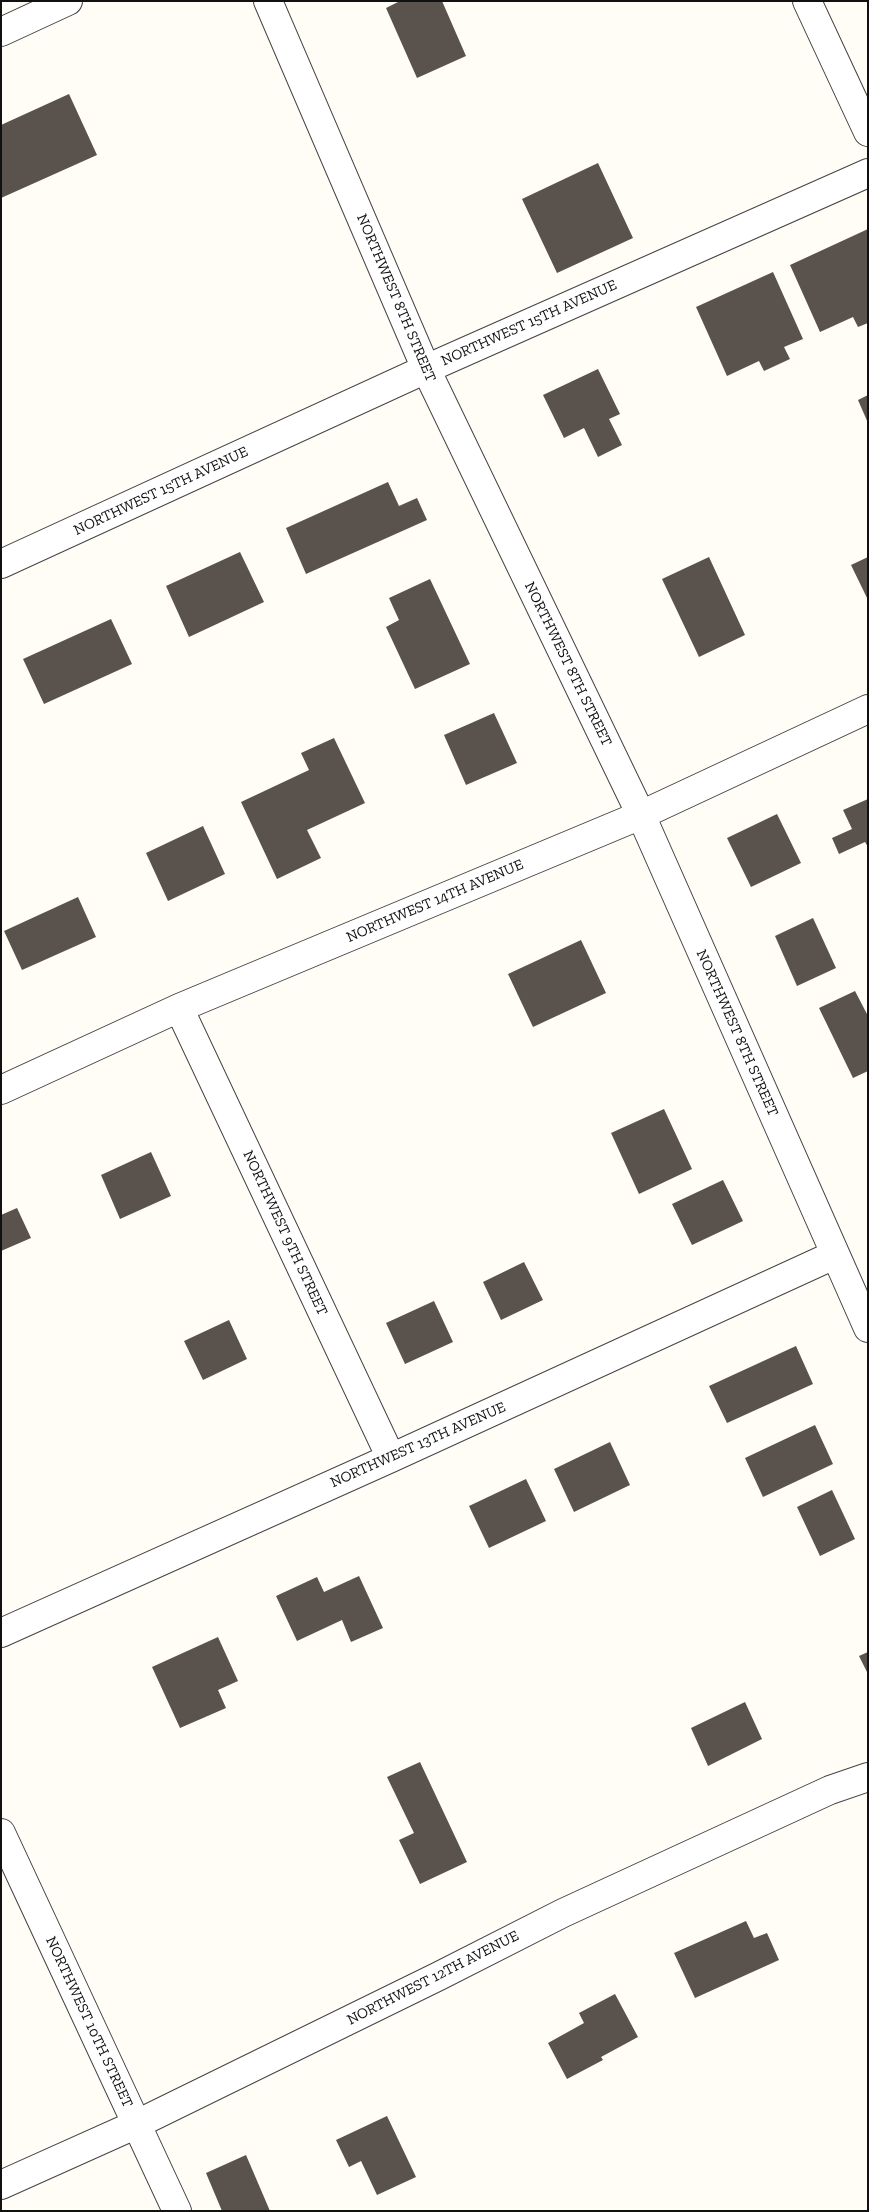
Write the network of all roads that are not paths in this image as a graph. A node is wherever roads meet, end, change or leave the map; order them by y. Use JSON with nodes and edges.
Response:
{"nodes":[{"id":1,"x":68,"y":1,"type":"edge"},
{"id":2,"x":268,"y":1,"type":"edge"},
{"id":3,"x":807,"y":1,"type":"edge"},
{"id":4,"x":1,"y":32,"type":"edge"},
{"id":5,"x":868,"y":132,"type":"edge"},
{"id":6,"x":868,"y":173,"type":"edge"},
{"id":7,"x":426,"y":369,"type":"junction"},
{"id":8,"x":1,"y":564,"type":"edge"},
{"id":9,"x":868,"y":709,"type":"edge"},
{"id":10,"x":641,"y":815,"type":"junction"},
{"id":11,"x":179,"y":1008,"type":"junction"},
{"id":12,"x":1,"y":1090,"type":"edge"},
{"id":13,"x":834,"y":1255,"type":"junction"},
{"id":14,"x":868,"y":1328,"type":"edge"},
{"id":15,"x":391,"y":1458,"type":"junction"},
{"id":16,"x":1,"y":1633,"type":"edge"},
{"id":17,"x":868,"y":1777,"type":"edge"},
{"id":18,"x":1,"y":1833,"type":"edge"},
{"id":19,"x":137,"y":2124,"type":"junction"},
{"id":20,"x":1,"y":2185,"type":"edge"},
{"id":21,"x":177,"y":2211,"type":"edge"}],
"edges":[{"from":1,"to":4,"type":"street"},
{"from":2,"to":7,"type":"street","name":"NORTHWEST 8TH STREET"},
{"from":3,"to":5,"type":"street"},
{"from":6,"to":7,"type":"street","name":"NORTHWEST 15TH AVENUE"},
{"from":7,"to":8,"type":"street","name":"NORTHWEST 15TH AVENUE"},
{"from":7,"to":10,"type":"street","name":"NORTHWEST 8TH STREET"},
{"from":9,"to":10,"type":"street","name":"NORTHWEST 14TH AVENUE"},
{"from":10,"to":11,"type":"street","name":"NORTHWEST 14TH AVENUE"},
{"from":10,"to":13,"type":"street","name":"NORTHWEST 8TH STREET"},
{"from":11,"to":12,"type":"street","name":"NORTHWEST 14TH AVENUE"},
{"from":11,"to":15,"type":"street","name":"NORTHWEST 9TH STREET"},
{"from":13,"to":14,"type":"street","name":"NORTHWEST 8TH STREET"},
{"from":13,"to":15,"type":"street","name":"NORTHWEST 13TH AVENUE"},
{"from":15,"to":16,"type":"street","name":"NORTHWEST 13TH AVENUE"},
{"from":17,"to":19,"type":"street","name":"NORTHWEST 12TH AVENUE"},
{"from":18,"to":19,"type":"street","name":"NORTHWEST 10TH STREET"},
{"from":19,"to":20,"type":"street","name":"NORTHWEST 12TH AVENUE"},
{"from":19,"to":21,"type":"street","name":"NORTHWEST 10TH STREET"}]}
